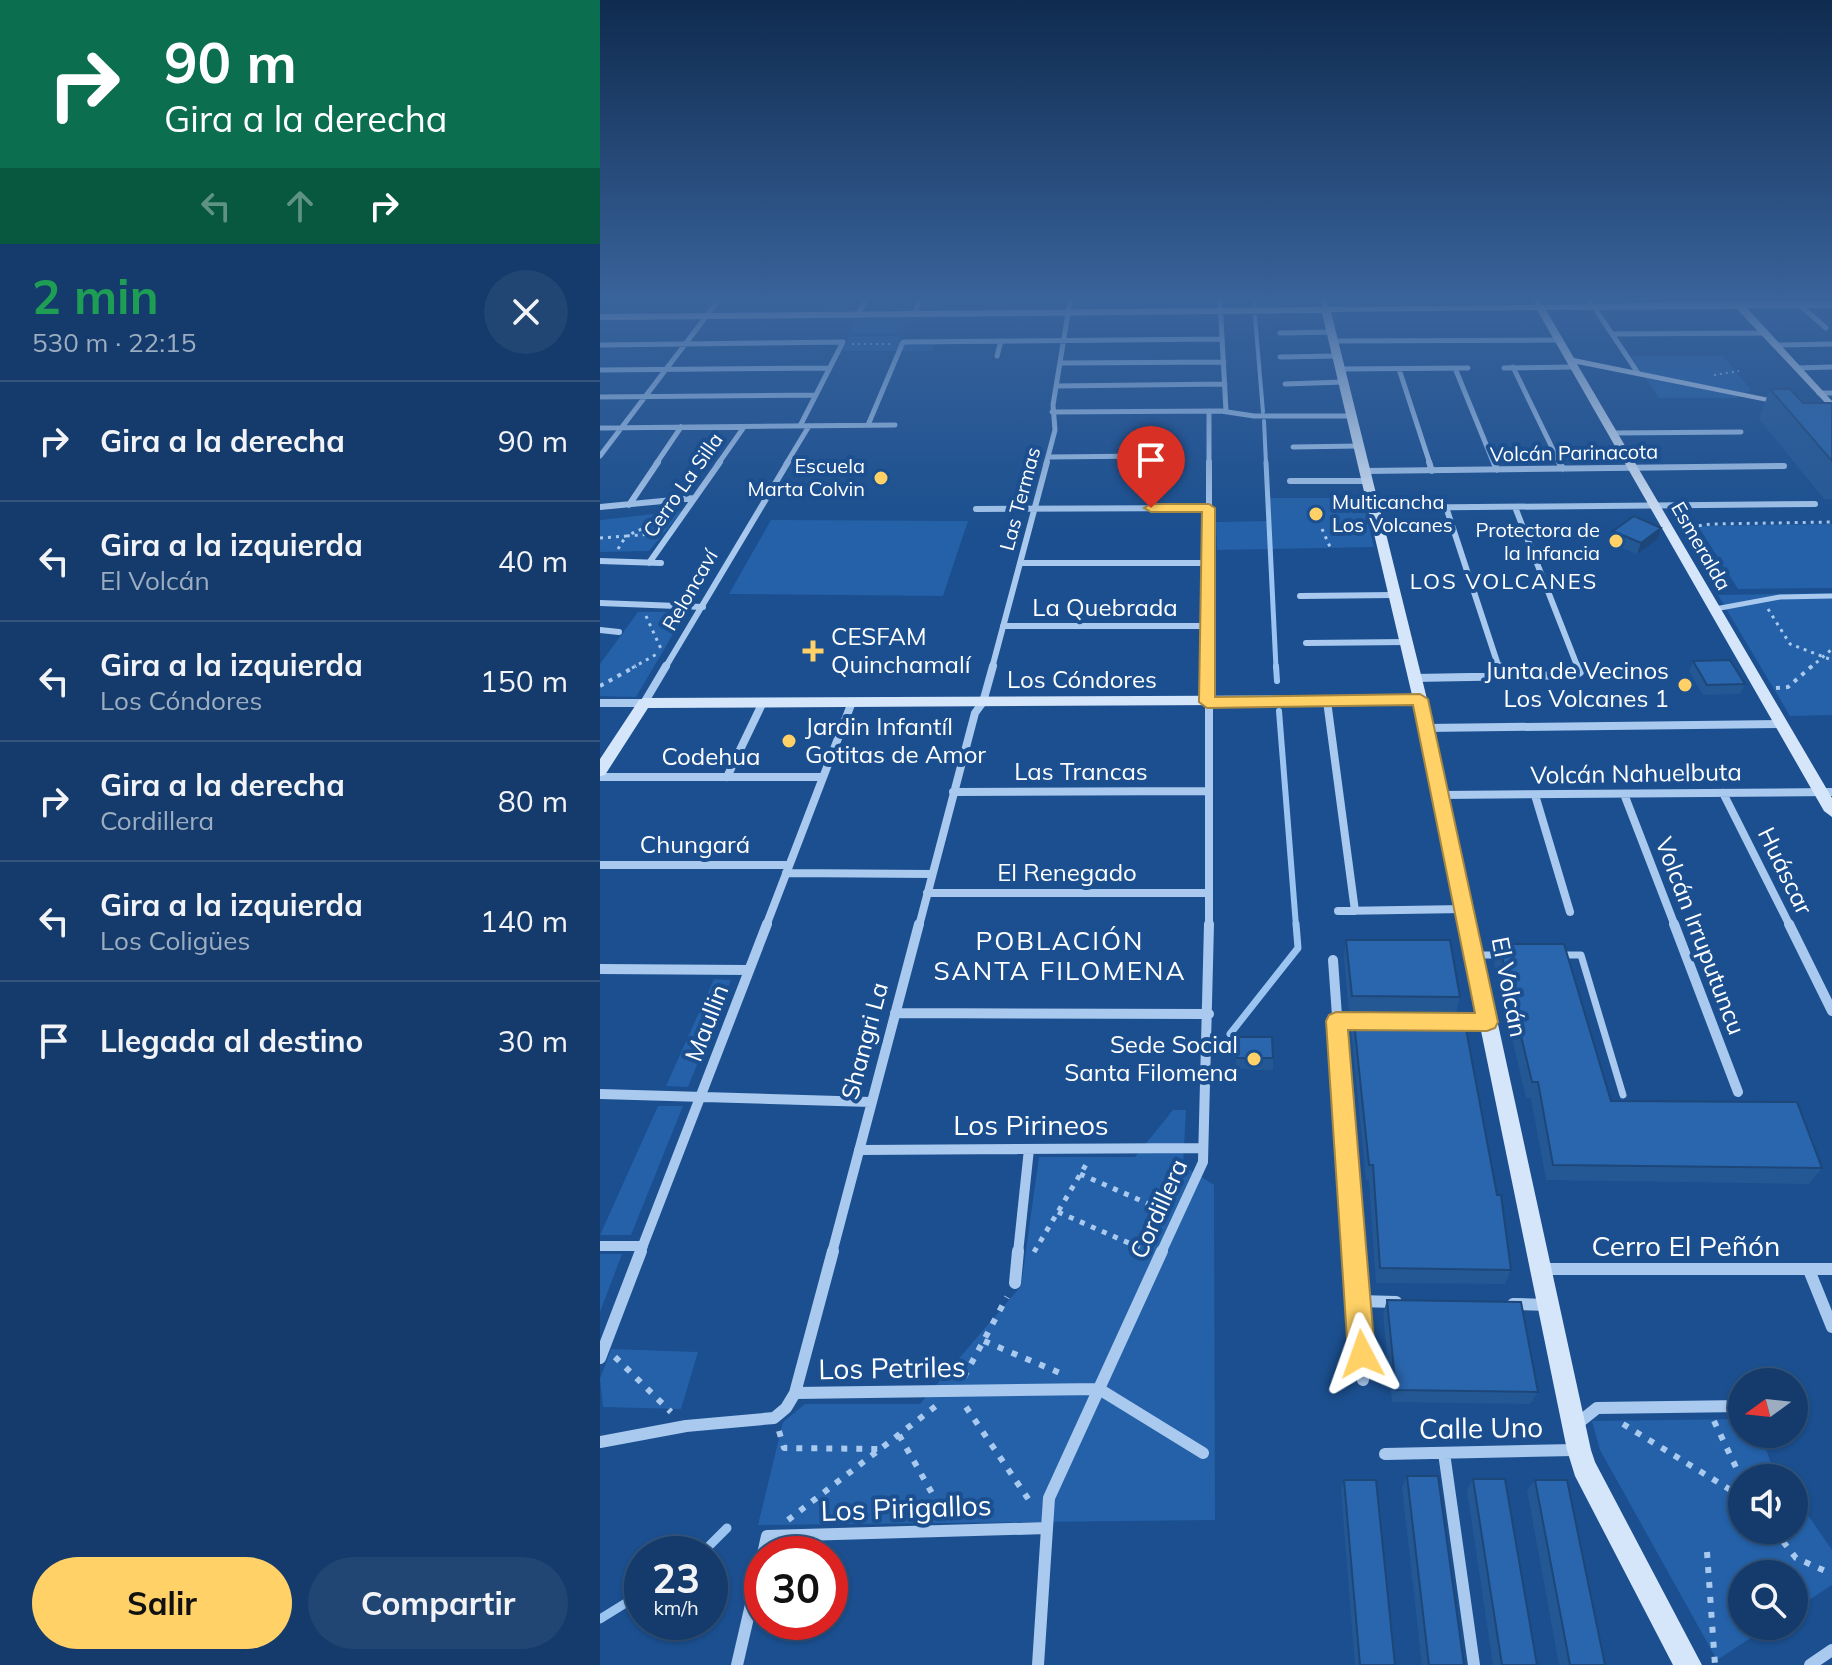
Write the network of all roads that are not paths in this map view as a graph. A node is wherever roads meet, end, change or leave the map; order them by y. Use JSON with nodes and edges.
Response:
{"nodes":[{"id":1,"x":659,"y":379,"type":"edge"},
{"id":2,"x":824,"y":379,"type":"edge"},
{"id":3,"x":887,"y":379,"type":"edge"},
{"id":4,"x":1057,"y":379,"type":"edge"},
{"id":5,"x":1225,"y":379,"type":"edge"},
{"id":6,"x":1342,"y":379,"type":"edge"},
{"id":7,"x":1402,"y":379,"type":"edge"},
{"id":8,"x":1459,"y":379,"type":"edge"},
{"id":9,"x":1519,"y":379,"type":"edge"},
{"id":10,"x":1581,"y":379,"type":"edge"},
{"id":11,"x":1666,"y":379,"type":"edge"},
{"id":12,"x":1806,"y":379,"type":"edge"},
{"id":13,"x":1343,"y":382,"type":"junction"},
{"id":14,"x":1225,"y":384,"type":"junction"},
{"id":15,"x":1285,"y":384,"type":"dead end"},
{"id":16,"x":1056,"y":386,"type":"junction"},
{"id":17,"x":1819,"y":393,"type":"junction"},
{"id":18,"x":1832,"y":393,"type":"edge"},
{"id":19,"x":816,"y":395,"type":"junction"},
{"id":20,"x":600,"y":397,"type":"edge"},
{"id":21,"x":645,"y":397,"type":"junction"},
{"id":22,"x":1805,"y":407,"type":"edge"},
{"id":23,"x":1818,"y":410,"type":"edge"},
{"id":24,"x":1832,"y":410,"type":"edge"},
{"id":25,"x":1209,"y":411,"type":"junction"},
{"id":26,"x":1226,"y":411,"type":"junction"},
{"id":27,"x":1052,"y":412,"type":"junction"},
{"id":28,"x":1351,"y":416,"type":"junction"},
{"id":29,"x":868,"y":425,"type":"junction"},
{"id":30,"x":895,"y":425,"type":"dead end"},
{"id":31,"x":800,"y":426,"type":"junction"},
{"id":32,"x":809,"y":426,"type":"junction"},
{"id":33,"x":681,"y":427,"type":"junction"},
{"id":34,"x":744,"y":427,"type":"junction"},
{"id":35,"x":600,"y":428,"type":"edge"},
{"id":36,"x":622,"y":428,"type":"junction"},
{"id":37,"x":1741,"y":432,"type":"dead end"},
{"id":38,"x":1613,"y":433,"type":"junction"},
{"id":39,"x":1358,"y":446,"type":"junction"},
{"id":40,"x":1293,"y":447,"type":"dead end"},
{"id":41,"x":600,"y":456,"type":"edge"},
{"id":42,"x":1147,"y":456,"type":"dead end"},
{"id":43,"x":1048,"y":457,"type":"junction"},
{"id":44,"x":1784,"y":466,"type":"dead end"},
{"id":45,"x":1633,"y":468,"type":"junction"},
{"id":46,"x":1563,"y":469,"type":"junction"},
{"id":47,"x":1497,"y":470,"type":"junction"},
{"id":48,"x":1432,"y":471,"type":"junction"},
{"id":49,"x":1366,"y":476,"type":"junction"},
{"id":50,"x":1290,"y":481,"type":"dead end"},
{"id":51,"x":694,"y":498,"type":"junction"},
{"id":52,"x":1815,"y":504,"type":"dead end"},
{"id":53,"x":629,"y":505,"type":"junction"},
{"id":54,"x":1655,"y":506,"type":"junction"},
{"id":55,"x":600,"y":507,"type":"edge"},
{"id":56,"x":1446,"y":507,"type":"junction"},
{"id":57,"x":1515,"y":507,"type":"junction"},
{"id":58,"x":1209,"y":508,"type":"junction"},
{"id":59,"x":1373,"y":508,"type":"junction"},
{"id":60,"x":976,"y":509,"type":"dead end"},
{"id":61,"x":1034,"y":509,"type":"junction"},
{"id":62,"x":600,"y":561,"type":"edge"},
{"id":63,"x":649,"y":563,"type":"junction"},
{"id":64,"x":661,"y":563,"type":"dead end"},
{"id":65,"x":1020,"y":563,"type":"junction"},
{"id":66,"x":1208,"y":563,"type":"junction"},
{"id":67,"x":1394,"y":595,"type":"junction"},
{"id":68,"x":1300,"y":596,"type":"dead end"},
{"id":69,"x":1832,"y":596,"type":"edge"},
{"id":70,"x":600,"y":603,"type":"edge"},
{"id":71,"x":703,"y":607,"type":"junction"},
{"id":72,"x":1715,"y":609,"type":"junction"},
{"id":73,"x":1003,"y":626,"type":"junction"},
{"id":74,"x":1208,"y":626,"type":"junction"},
{"id":75,"x":600,"y":630,"type":"edge"},
{"id":76,"x":619,"y":632,"type":"dead end"},
{"id":77,"x":1406,"y":642,"type":"junction"},
{"id":78,"x":1306,"y":643,"type":"dead end"},
{"id":79,"x":1502,"y":676,"type":"junction"},
{"id":80,"x":1414,"y":678,"type":"junction"},
{"id":81,"x":1420,"y":699,"type":"junction"},
{"id":82,"x":1327,"y":701,"type":"junction"},
{"id":83,"x":763,"y":702,"type":"junction"},
{"id":84,"x":852,"y":702,"type":"junction"},
{"id":85,"x":983,"y":702,"type":"junction"},
{"id":86,"x":1207,"y":702,"type":"junction"},
{"id":87,"x":600,"y":703,"type":"edge"},
{"id":88,"x":644,"y":703,"type":"junction"},
{"id":89,"x":1781,"y":724,"type":"junction"},
{"id":90,"x":1426,"y":728,"type":"junction"},
{"id":91,"x":600,"y":771,"type":"edge"},
{"id":92,"x":600,"y":777,"type":"edge"},
{"id":93,"x":727,"y":777,"type":"junction"},
{"id":94,"x":823,"y":777,"type":"junction"},
{"id":95,"x":1208,"y":791,"type":"junction"},
{"id":96,"x":953,"y":792,"type":"junction"},
{"id":97,"x":1826,"y":792,"type":"edge"},
{"id":98,"x":1723,"y":793,"type":"junction"},
{"id":99,"x":1624,"y":794,"type":"junction"},
{"id":100,"x":1440,"y":795,"type":"junction"},
{"id":101,"x":1535,"y":795,"type":"junction"},
{"id":102,"x":1832,"y":811,"type":"edge"},
{"id":103,"x":600,"y":865,"type":"edge"},
{"id":104,"x":788,"y":869,"type":"junction"},
{"id":105,"x":932,"y":874,"type":"junction"},
{"id":106,"x":927,"y":893,"type":"junction"},
{"id":107,"x":1208,"y":893,"type":"junction"},
{"id":108,"x":1464,"y":909,"type":"junction"},
{"id":109,"x":1338,"y":911,"type":"dead end"},
{"id":110,"x":1355,"y":911,"type":"junction"},
{"id":111,"x":1570,"y":912,"type":"dead end"},
{"id":112,"x":1474,"y":955,"type":"junction"},
{"id":113,"x":1516,"y":955,"type":"edge"},
{"id":114,"x":1555,"y":955,"type":"edge"},
{"id":115,"x":1333,"y":960,"type":"dead end"},
{"id":116,"x":600,"y":969,"type":"edge"},
{"id":117,"x":749,"y":970,"type":"junction"},
{"id":118,"x":1832,"y":1011,"type":"edge"},
{"id":119,"x":895,"y":1013,"type":"junction"},
{"id":120,"x":1209,"y":1014,"type":"junction"},
{"id":121,"x":1336,"y":1021,"type":"junction"},
{"id":122,"x":1379,"y":1022,"type":"edge"},
{"id":123,"x":1450,"y":1022,"type":"edge"},
{"id":124,"x":1487,"y":1022,"type":"junction"},
{"id":125,"x":1738,"y":1092,"type":"dead end"},
{"id":126,"x":600,"y":1094,"type":"edge"},
{"id":127,"x":1623,"y":1095,"type":"dead end"},
{"id":128,"x":700,"y":1097,"type":"junction"},
{"id":129,"x":871,"y":1102,"type":"junction"},
{"id":130,"x":1203,"y":1148,"type":"junction"},
{"id":131,"x":1029,"y":1149,"type":"junction"},
{"id":132,"x":859,"y":1150,"type":"junction"},
{"id":133,"x":600,"y":1246,"type":"edge"},
{"id":134,"x":643,"y":1246,"type":"junction"},
{"id":135,"x":1540,"y":1269,"type":"junction"},
{"id":136,"x":1832,"y":1269,"type":"edge"},
{"id":137,"x":1809,"y":1270,"type":"junction"},
{"id":138,"x":1015,"y":1283,"type":"dead end"},
{"id":139,"x":1358,"y":1301,"type":"junction"},
{"id":140,"x":1402,"y":1302,"type":"edge"},
{"id":141,"x":1505,"y":1304,"type":"edge"},
{"id":142,"x":1549,"y":1305,"type":"junction"},
{"id":143,"x":1832,"y":1327,"type":"edge"},
{"id":144,"x":600,"y":1358,"type":"edge"},
{"id":145,"x":1363,"y":1380,"type":"dead end"},
{"id":146,"x":1099,"y":1389,"type":"junction"},
{"id":147,"x":795,"y":1393,"type":"junction"},
{"id":148,"x":1728,"y":1406,"type":"edge"},
{"id":149,"x":1577,"y":1438,"type":"junction"},
{"id":150,"x":602,"y":1442,"type":"edge"},
{"id":151,"x":1203,"y":1453,"type":"dead end"},
{"id":152,"x":1444,"y":1453,"type":"junction"},
{"id":153,"x":1385,"y":1454,"type":"dead end"},
{"id":154,"x":1047,"y":1528,"type":"junction"},
{"id":155,"x":767,"y":1536,"type":"edge"},
{"id":156,"x":744,"y":1634,"type":"edge"},
{"id":157,"x":1832,"y":1650,"type":"edge"},
{"id":158,"x":737,"y":1665,"type":"edge"},
{"id":159,"x":1038,"y":1665,"type":"edge"},
{"id":160,"x":1474,"y":1665,"type":"edge"},
{"id":161,"x":1688,"y":1665,"type":"edge"},
{"id":162,"x":1810,"y":1665,"type":"edge"}],
"edges":[{"from":1,"to":21,"type":"street"},
{"from":2,"to":19,"type":"street"},
{"from":3,"to":29,"type":"street"},
{"from":4,"to":16,"type":"street","name":"Las Termas"},
{"from":5,"to":14,"type":"street"},
{"from":6,"to":13,"type":"street","name":"El Volcán"},
{"from":7,"to":48,"type":"street"},
{"from":8,"to":47,"type":"street"},
{"from":9,"to":46,"type":"street"},
{"from":10,"to":38,"type":"street","name":"Esmeralda"},
{"from":11,"to":22,"type":"street"},
{"from":12,"to":17,"type":"street"},
{"from":13,"to":15,"type":"street"},
{"from":13,"to":28,"type":"street","name":"El Volcán"},
{"from":14,"to":16,"type":"street"},
{"from":14,"to":26,"type":"street"},
{"from":16,"to":27,"type":"street","name":"Las Termas"},
{"from":17,"to":18,"type":"street"},
{"from":17,"to":24,"type":"street"},
{"from":19,"to":21,"type":"street"},
{"from":19,"to":31,"type":"street"},
{"from":20,"to":21,"type":"street"},
{"from":21,"to":36,"type":"street"},
{"from":23,"to":24,"type":"street"},
{"from":25,"to":26,"type":"street"},
{"from":25,"to":27,"type":"street"},
{"from":25,"to":58,"type":"street","name":"Cordillera"},
{"from":26,"to":28,"type":"street"},
{"from":27,"to":43,"type":"street","name":"Las Termas"},
{"from":28,"to":39,"type":"street","name":"El Volcán"},
{"from":29,"to":30,"type":"street"},
{"from":29,"to":32,"type":"street"},
{"from":31,"to":32,"type":"street"},
{"from":31,"to":34,"type":"street"},
{"from":32,"to":71,"type":"street","name":"Reloncaví"},
{"from":33,"to":34,"type":"street"},
{"from":33,"to":36,"type":"street"},
{"from":33,"to":53,"type":"street"},
{"from":34,"to":51,"type":"street","name":"Cerro La Silla"},
{"from":35,"to":36,"type":"street"},
{"from":36,"to":41,"type":"street"},
{"from":37,"to":38,"type":"street"},
{"from":38,"to":45,"type":"street","name":"Esmeralda"},
{"from":39,"to":40,"type":"street"},
{"from":39,"to":49,"type":"street","name":"El Volcán"},
{"from":42,"to":43,"type":"street"},
{"from":43,"to":61,"type":"street","name":"Las Termas"},
{"from":44,"to":45,"type":"street","name":"Volcán Parinacota"},
{"from":45,"to":46,"type":"street","name":"Volcán Parinacota"},
{"from":45,"to":54,"type":"street","name":"Esmeralda"},
{"from":46,"to":47,"type":"street","name":"Volcán Parinacota"},
{"from":47,"to":48,"type":"street","name":"Volcán Parinacota"},
{"from":48,"to":49,"type":"street","name":"Volcán Parinacota"},
{"from":49,"to":50,"type":"street","name":"Volcán Parinacota"},
{"from":49,"to":59,"type":"street","name":"El Volcán"},
{"from":51,"to":53,"type":"street"},
{"from":51,"to":63,"type":"street","name":"Cerro La Silla"},
{"from":52,"to":54,"type":"street"},
{"from":53,"to":55,"type":"street"},
{"from":54,"to":57,"type":"street"},
{"from":54,"to":72,"type":"street","name":"Esmeralda"},
{"from":56,"to":57,"type":"street"},
{"from":56,"to":59,"type":"street"},
{"from":56,"to":79,"type":"street"},
{"from":57,"to":79,"type":"street"},
{"from":58,"to":61,"type":"street"},
{"from":58,"to":66,"type":"street","name":"Cordillera"},
{"from":59,"to":67,"type":"street","name":"El Volcán"},
{"from":60,"to":61,"type":"street"},
{"from":61,"to":65,"type":"street","name":"Las Termas"},
{"from":62,"to":63,"type":"street"},
{"from":63,"to":64,"type":"street"},
{"from":65,"to":66,"type":"street"},
{"from":65,"to":73,"type":"street","name":"Las Termas"},
{"from":66,"to":74,"type":"street","name":"Cordillera"},
{"from":67,"to":68,"type":"street"},
{"from":67,"to":77,"type":"street","name":"El Volcán"},
{"from":69,"to":72,"type":"lane"},
{"from":70,"to":71,"type":"street"},
{"from":71,"to":88,"type":"street","name":"Reloncaví"},
{"from":72,"to":89,"type":"street","name":"Esmeralda"},
{"from":73,"to":74,"type":"street","name":"La Quebrada"},
{"from":73,"to":85,"type":"street","name":"Las Termas"},
{"from":74,"to":86,"type":"street","name":"Cordillera"},
{"from":75,"to":76,"type":"street"},
{"from":77,"to":78,"type":"street"},
{"from":77,"to":80,"type":"street","name":"El Volcán"},
{"from":79,"to":80,"type":"street"},
{"from":80,"to":81,"type":"street","name":"El Volcán"},
{"from":81,"to":82,"type":"street","name":"Los Cóndores"},
{"from":81,"to":90,"type":"street","name":"El Volcán"},
{"from":82,"to":86,"type":"street","name":"Los Cóndores"},
{"from":82,"to":110,"type":"street"},
{"from":83,"to":84,"type":"street","name":"Los Cóndores"},
{"from":83,"to":88,"type":"street","name":"Los Cóndores"},
{"from":83,"to":93,"type":"street"},
{"from":84,"to":85,"type":"street","name":"Los Cóndores"},
{"from":84,"to":94,"type":"street","name":"Maullin"},
{"from":85,"to":86,"type":"street","name":"Los Cóndores"},
{"from":85,"to":96,"type":"street","name":"Shangri La"},
{"from":86,"to":95,"type":"street","name":"Cordillera"},
{"from":87,"to":88,"type":"street","name":"Los Cóndores"},
{"from":88,"to":91,"type":"street","name":"Reloncaví"},
{"from":89,"to":90,"type":"street"},
{"from":89,"to":97,"type":"street","name":"Esmeralda"},
{"from":90,"to":100,"type":"street","name":"El Volcán"},
{"from":92,"to":93,"type":"street","name":"Codehua"},
{"from":93,"to":94,"type":"street","name":"Codehua"},
{"from":94,"to":104,"type":"street","name":"Maullin"},
{"from":95,"to":96,"type":"street","name":"Las Trancas"},
{"from":95,"to":107,"type":"street","name":"Cordillera"},
{"from":96,"to":105,"type":"street","name":"Shangri La"},
{"from":97,"to":98,"type":"street","name":"Volcán Nahuelbuta"},
{"from":97,"to":102,"type":"street","name":"Esmeralda"},
{"from":98,"to":99,"type":"street","name":"Volcán Nahuelbuta"},
{"from":98,"to":118,"type":"street","name":"Huáscar"},
{"from":99,"to":101,"type":"street","name":"Volcán Nahuelbuta"},
{"from":99,"to":125,"type":"street","name":"Volcán Irruputuncu"},
{"from":100,"to":101,"type":"street","name":"Volcán Nahuelbuta"},
{"from":100,"to":108,"type":"street","name":"El Volcán"},
{"from":101,"to":111,"type":"street"},
{"from":103,"to":104,"type":"street","name":"Chungará"},
{"from":104,"to":105,"type":"street","name":"Chungará"},
{"from":104,"to":117,"type":"street","name":"Maullin"},
{"from":105,"to":106,"type":"street","name":"Shangri La"},
{"from":106,"to":107,"type":"street","name":"El Renegado"},
{"from":106,"to":119,"type":"street","name":"Shangri La"},
{"from":107,"to":120,"type":"street","name":"Cordillera"},
{"from":108,"to":110,"type":"street"},
{"from":108,"to":112,"type":"street","name":"El Volcán"},
{"from":109,"to":110,"type":"street"},
{"from":112,"to":113,"type":"lane"},
{"from":112,"to":124,"type":"street","name":"El Volcán"},
{"from":114,"to":127,"type":"lane"},
{"from":115,"to":121,"type":"street"},
{"from":116,"to":117,"type":"street"},
{"from":117,"to":128,"type":"street","name":"Maullin"},
{"from":119,"to":120,"type":"street"},
{"from":119,"to":129,"type":"street","name":"Shangri La"},
{"from":120,"to":130,"type":"street","name":"Cordillera"},
{"from":121,"to":122,"type":"street"},
{"from":121,"to":139,"type":"street"},
{"from":123,"to":124,"type":"street"},
{"from":124,"to":135,"type":"street","name":"El Volcán"},
{"from":126,"to":128,"type":"street"},
{"from":128,"to":129,"type":"street"},
{"from":128,"to":134,"type":"street","name":"Maullin"},
{"from":129,"to":132,"type":"street","name":"Shangri La"},
{"from":130,"to":131,"type":"street","name":"Los Pirineos"},
{"from":130,"to":146,"type":"street","name":"Cordillera"},
{"from":131,"to":132,"type":"street","name":"Los Pirineos"},
{"from":131,"to":138,"type":"street"},
{"from":132,"to":147,"type":"street","name":"Shangri La"},
{"from":133,"to":134,"type":"street"},
{"from":134,"to":144,"type":"street","name":"Maullin"},
{"from":135,"to":137,"type":"street","name":"Cerro El Peñón"},
{"from":135,"to":142,"type":"street","name":"El Volcán"},
{"from":136,"to":137,"type":"street","name":"Cerro El Peñón"},
{"from":137,"to":143,"type":"street"},
{"from":139,"to":140,"type":"street"},
{"from":139,"to":145,"type":"street"},
{"from":141,"to":142,"type":"street"},
{"from":142,"to":149,"type":"street","name":"El Volcán"},
{"from":146,"to":147,"type":"street","name":"Los Petriles"},
{"from":146,"to":151,"type":"street"},
{"from":146,"to":154,"type":"street","name":"Cordillera"},
{"from":147,"to":150,"type":"street","name":"Los Petriles"},
{"from":148,"to":149,"type":"street"},
{"from":149,"to":152,"type":"street","name":"Calle Uno"},
{"from":149,"to":161,"type":"street","name":"El Volcán"},
{"from":152,"to":153,"type":"street","name":"Calle Uno"},
{"from":152,"to":160,"type":"street"},
{"from":154,"to":155,"type":"street","name":"Los Pirigallos"},
{"from":154,"to":159,"type":"street","name":"Cordillera"},
{"from":156,"to":158,"type":"street"},
{"from":157,"to":162,"type":"street"}]}
